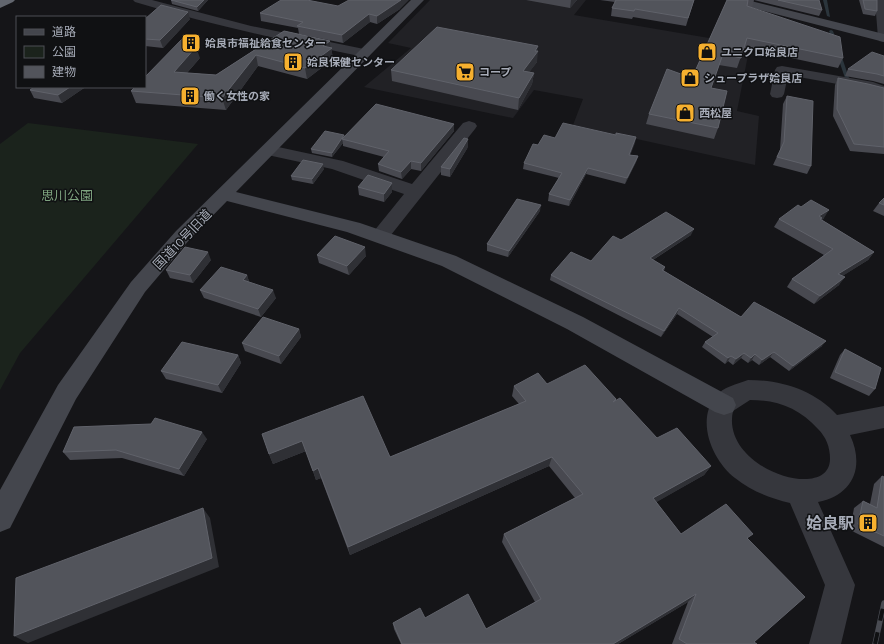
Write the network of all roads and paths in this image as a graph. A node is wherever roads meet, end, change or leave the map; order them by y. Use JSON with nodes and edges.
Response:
{"nodes":[{"id":1,"x":9,"y":0,"type":"edge"},
{"id":2,"x":140,"y":0,"type":"edge"},
{"id":3,"x":418,"y":0,"type":"edge"},
{"id":4,"x":733,"y":0,"type":"edge"},
{"id":5,"x":880,"y":0,"type":"edge"},
{"id":6,"x":0,"y":4,"type":"edge"},
{"id":7,"x":884,"y":38,"type":"edge"},
{"id":8,"x":364,"y":53,"type":"junction"},
{"id":9,"x":884,"y":91,"type":"edge"},
{"id":10,"x":777,"y":94,"type":"dead end"},
{"id":11,"x":469,"y":126,"type":"dead end"},
{"id":12,"x":269,"y":150,"type":"junction"},
{"id":13,"x":417,"y":192,"type":"junction"},
{"id":14,"x":225,"y":194,"type":"junction"},
{"id":15,"x":380,"y":236,"type":"junction"},
{"id":16,"x":724,"y":405,"type":"junction"},
{"id":17,"x":884,"y":417,"type":"edge"},
{"id":18,"x":832,"y":427,"type":"junction"},
{"id":19,"x":799,"y":492,"type":"junction"},
{"id":20,"x":0,"y":518,"type":"edge"},
{"id":21,"x":825,"y":644,"type":"edge"}],
"edges":[{"from":1,"to":6,"type":"highway"},
{"from":2,"to":8,"type":"street"},
{"from":3,"to":8,"type":"street","name":"国道10号旧道"},
{"from":4,"to":7,"type":"street"},
{"from":5,"to":7,"type":"street"},
{"from":8,"to":12,"type":"street","name":"国道10号旧道"},
{"from":9,"to":10,"type":"street"},
{"from":11,"to":13,"type":"street"},
{"from":12,"to":13,"type":"street"},
{"from":12,"to":14,"type":"street","name":"国道10号旧道"},
{"from":13,"to":15,"type":"street"},
{"from":14,"to":15,"type":"street"},
{"from":14,"to":20,"type":"street","name":"国道10号旧道"},
{"from":15,"to":16,"type":"street"},
{"from":16,"to":18,"type":"street"},
{"from":16,"to":19,"type":"street"},
{"from":17,"to":18,"type":"street"},
{"from":18,"to":19,"type":"street"},
{"from":19,"to":21,"type":"street"}]}
